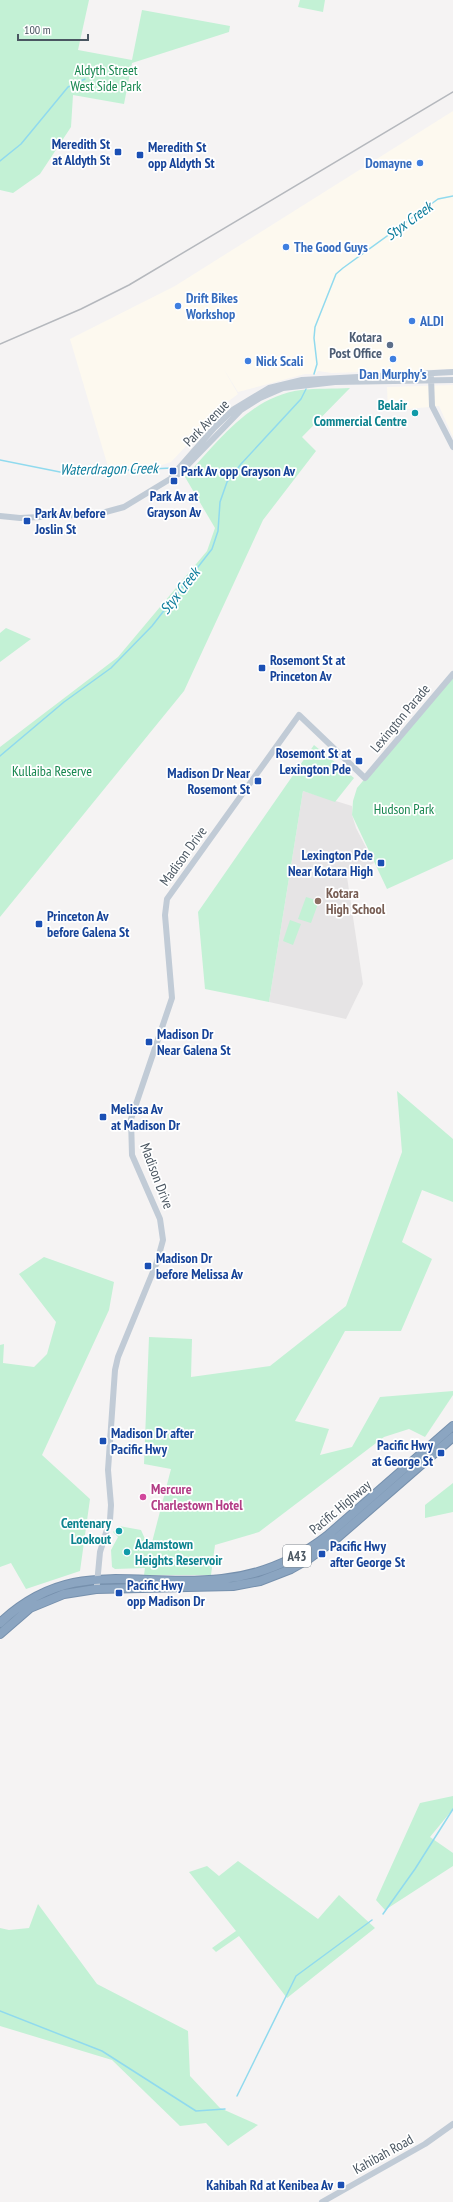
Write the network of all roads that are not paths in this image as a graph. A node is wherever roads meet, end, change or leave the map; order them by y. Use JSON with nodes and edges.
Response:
{"nodes":[{"id":1,"x":453,"y":372,"type":"edge"},
{"id":2,"x":431,"y":377,"type":"junction"},
{"id":3,"x":453,"y":380,"type":"edge"},
{"id":4,"x":302,"y":382,"type":"junction"},
{"id":5,"x":241,"y":410,"type":"junction"},
{"id":6,"x":215,"y":427,"type":"junction"},
{"id":7,"x":453,"y":447,"type":"edge"},
{"id":8,"x":199,"y":454,"type":"junction"},
{"id":9,"x":171,"y":477,"type":"junction"},
{"id":10,"x":0,"y":516,"type":"edge"},
{"id":11,"x":453,"y":674,"type":"edge"},
{"id":12,"x":299,"y":715,"type":"joint"},
{"id":13,"x":453,"y":1426,"type":"edge"},
{"id":14,"x":453,"y":1437,"type":"edge"},
{"id":15,"x":98,"y":1579,"type":"junction"},
{"id":16,"x":96,"y":1589,"type":"junction"},
{"id":17,"x":0,"y":1623,"type":"edge"},
{"id":18,"x":0,"y":1634,"type":"edge"},
{"id":19,"x":453,"y":2124,"type":"edge"},
{"id":20,"x":322,"y":2202,"type":"edge"}],
"edges":[{"from":1,"to":2,"type":"main road","name":"Park Avenue"},
{"from":2,"to":3,"type":"main road","name":"Park Avenue"},
{"from":2,"to":4,"type":"main road","name":"Park Avenue"},
{"from":2,"to":7,"type":"main road"},
{"from":4,"to":5,"type":"main road","name":"Park Avenue"},
{"from":4,"to":6,"type":"main road","name":"Park Avenue"},
{"from":5,"to":6,"type":"main road"},
{"from":5,"to":8,"type":"main road","name":"Park Avenue"},
{"from":6,"to":8,"type":"main road"},
{"from":6,"to":9,"type":"main road","name":"Park Avenue"},
{"from":8,"to":9,"type":"main road","name":"Park Avenue"},
{"from":9,"to":10,"type":"main road","name":"Park Avenue"},
{"from":11,"to":12,"type":"main road","name":"Lexington Parade"},
{"from":12,"to":15,"type":"main road","name":"Madison Drive"},
{"from":13,"to":15,"type":"highway","name":"Pacific Highway","number":"A43"},
{"from":14,"to":16,"type":"highway","name":"Pacific Highway","number":"A43"},
{"from":15,"to":16,"type":"main road","name":"Madison Drive"},
{"from":15,"to":17,"type":"highway","name":"Pacific Highway","number":"A43"},
{"from":16,"to":18,"type":"highway","name":"Pacific Highway","number":"A43"},
{"from":19,"to":20,"type":"main road","name":"Kahibah Road"}]}
